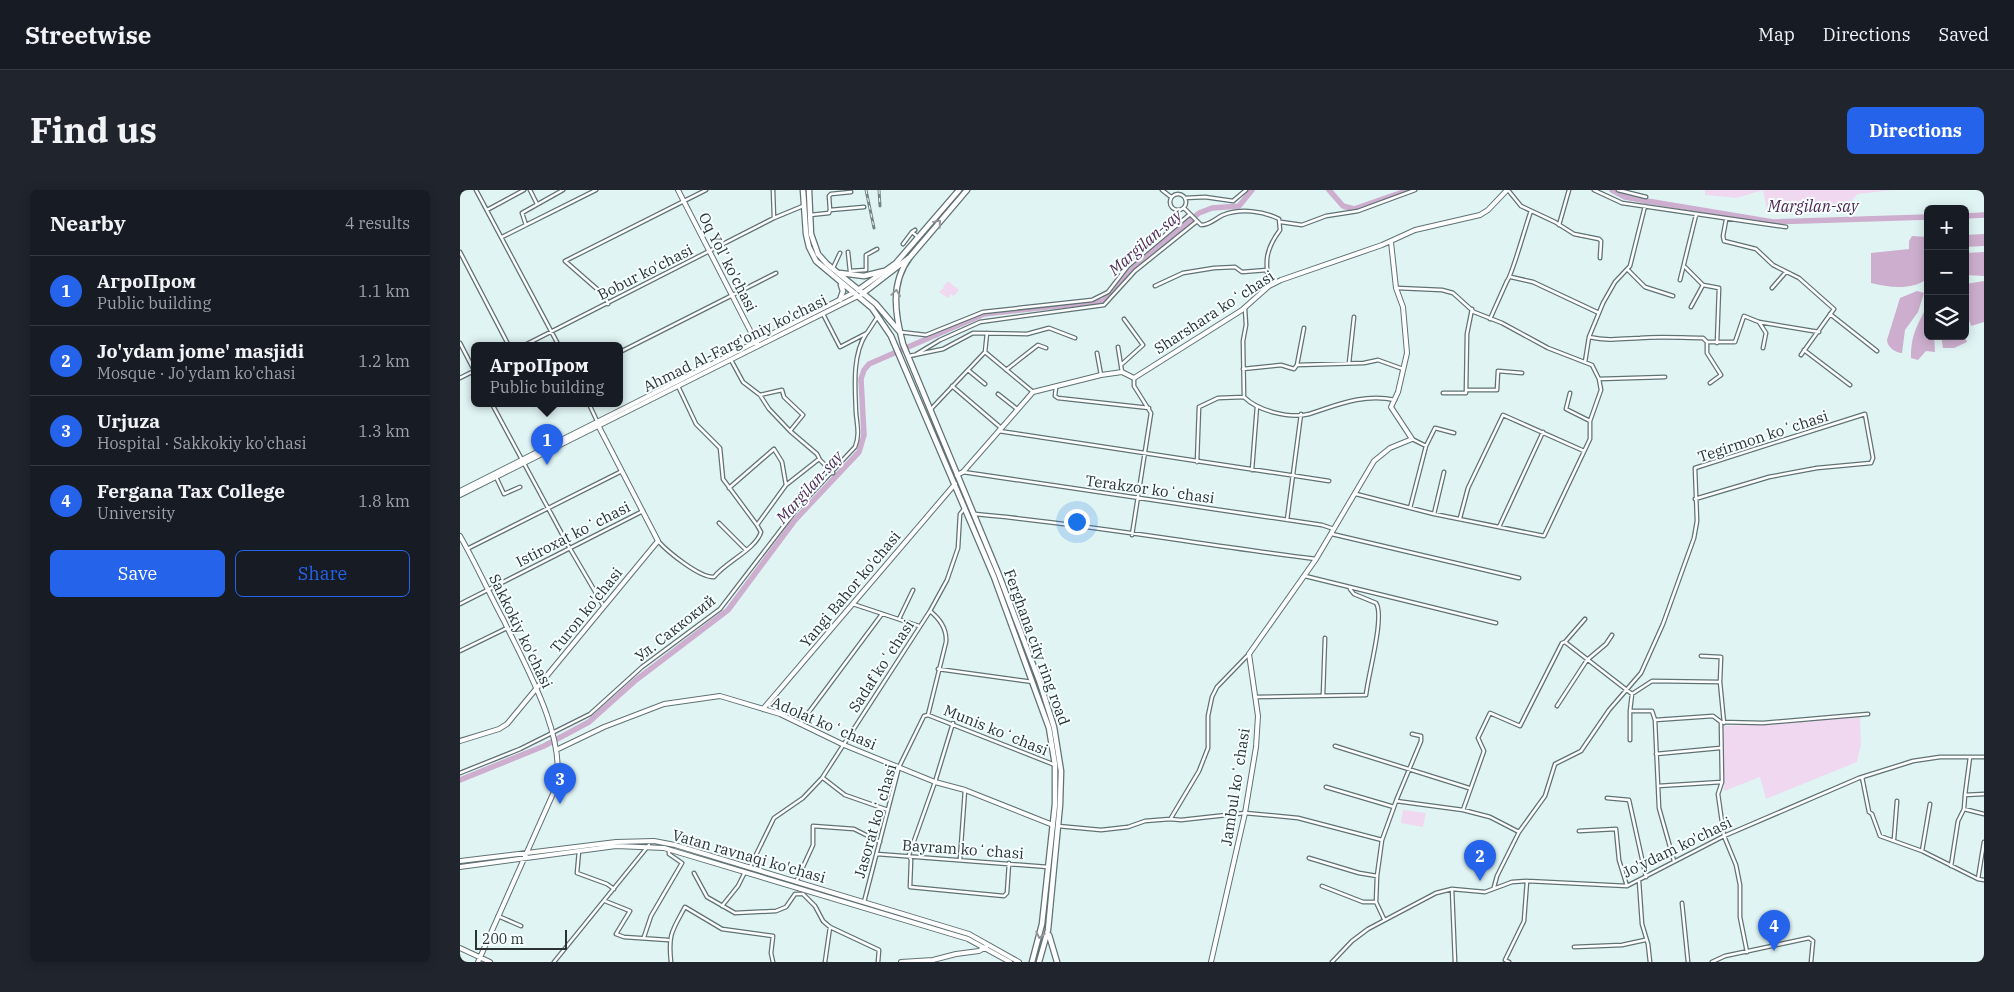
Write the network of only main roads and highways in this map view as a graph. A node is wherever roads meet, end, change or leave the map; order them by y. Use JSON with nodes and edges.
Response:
{"nodes":[{"id":1,"x":804,"y":190,"type":"edge"},
{"id":2,"x":809,"y":190,"type":"edge"},
{"id":3,"x":959,"y":190,"type":"edge"},
{"id":4,"x":967,"y":190,"type":"edge"},
{"id":5,"x":807,"y":205,"type":"junction"},
{"id":6,"x":910,"y":256,"type":"junction"},
{"id":7,"x":832,"y":269,"type":"junction"},
{"id":8,"x":890,"y":269,"type":"junction"},
{"id":9,"x":839,"y":282,"type":"junction"},
{"id":10,"x":862,"y":291,"type":"junction"},
{"id":11,"x":856,"y":295,"type":"junction"},
{"id":12,"x":840,"y":300,"type":"road end"},
{"id":13,"x":900,"y":332,"type":"junction"},
{"id":14,"x":1014,"y":622,"type":"junction"},
{"id":15,"x":1048,"y":930,"type":"junction"},
{"id":16,"x":1032,"y":962,"type":"edge"},
{"id":17,"x":1039,"y":962,"type":"edge"},
{"id":18,"x":1057,"y":962,"type":"edge"}],
"edges":[{"from":1,"to":5,"type":"highway"},
{"from":2,"to":5,"type":"highway"},
{"from":3,"to":8,"type":"highway"},
{"from":6,"to":4,"type":"highway","one_way":true},
{"from":5,"to":7,"type":"highway"},
{"from":5,"to":9,"type":"highway"},
{"from":6,"to":10,"type":"highway"},
{"from":13,"to":6,"type":"highway","name":"Ferghana city ring road","one_way":true},
{"from":7,"to":8,"type":"highway"},
{"from":7,"to":10,"type":"highway"},
{"from":8,"to":10,"type":"highway"},
{"from":9,"to":11,"type":"highway"},
{"from":9,"to":12,"type":"highway"},
{"from":10,"to":11,"type":"highway"},
{"from":10,"to":13,"type":"highway"},
{"from":11,"to":14,"type":"highway","name":"Ferghana city ring road"},
{"from":13,"to":14,"type":"highway","name":"Ferghana city ring road"},
{"from":14,"to":15,"type":"highway","name":"Ferghana city ring road"},
{"from":14,"to":16,"type":"highway","name":"Ferghana city ring road","one_way":true},
{"from":15,"to":17,"type":"highway","name":"Ferghana city ring road"},
{"from":15,"to":18,"type":"highway"}]}
